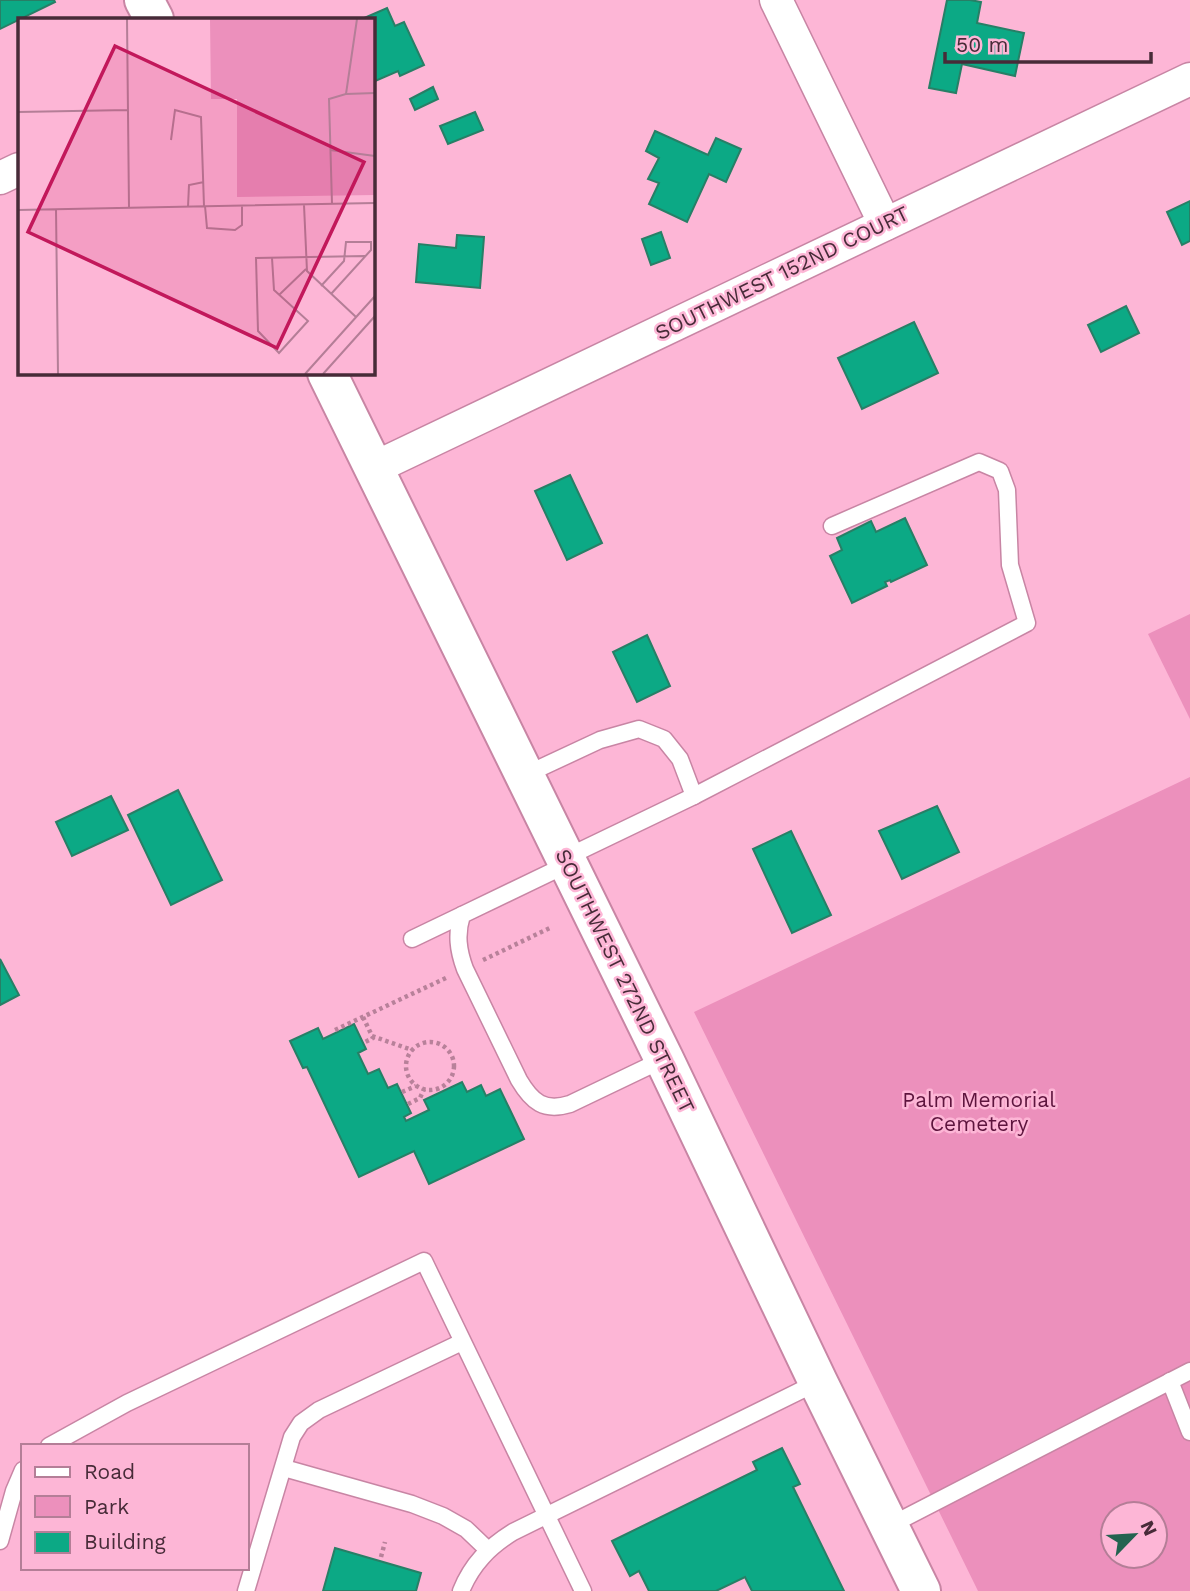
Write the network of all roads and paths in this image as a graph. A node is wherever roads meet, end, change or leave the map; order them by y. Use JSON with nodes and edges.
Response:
{"nodes":[{"id":1,"x":144,"y":0,"type":"edge"},
{"id":2,"x":776,"y":0,"type":"edge"},
{"id":3,"x":153,"y":18,"type":"edge"},
{"id":4,"x":1190,"y":79,"type":"edge"},
{"id":5,"x":18,"y":169,"type":"edge"},
{"id":6,"x":0,"y":178,"type":"edge"},
{"id":7,"x":885,"y":224,"type":"junction"},
{"id":8,"x":327,"y":374,"type":"edge"},
{"id":9,"x":374,"y":468,"type":"junction"},
{"id":10,"x":832,"y":526,"type":"dead end"},
{"id":11,"x":525,"y":775,"type":"junction"},
{"id":12,"x":694,"y":796,"type":"junction"},
{"id":13,"x":567,"y":861,"type":"junction"},
{"id":14,"x":462,"y":915,"type":"junction"},
{"id":15,"x":552,"y":927,"type":"dead end"},
{"id":16,"x":412,"y":939,"type":"dead end"},
{"id":17,"x":474,"y":965,"type":"dead end"},
{"id":18,"x":455,"y":974,"type":"dead end"},
{"id":19,"x":363,"y":1017,"type":"junction"},
{"id":20,"x":335,"y":1031,"type":"dead end"},
{"id":21,"x":372,"y":1036,"type":"junction"},
{"id":22,"x":365,"y":1042,"type":"dead end"},
{"id":23,"x":412,"y":1050,"type":"junction"},
{"id":24,"x":664,"y":1059,"type":"junction"},
{"id":25,"x":416,"y":1086,"type":"junction"},
{"id":26,"x":424,"y":1089,"type":"junction"},
{"id":27,"x":402,"y":1092,"type":"dead end"},
{"id":28,"x":408,"y":1104,"type":"dead end"},
{"id":29,"x":462,"y":1342,"type":"junction"},
{"id":30,"x":1190,"y":1371,"type":"edge"},
{"id":31,"x":1170,"y":1381,"type":"junction"},
{"id":32,"x":818,"y":1382,"type":"junction"},
{"id":33,"x":1190,"y":1432,"type":"edge"},
{"id":34,"x":53,"y":1444,"type":"edge"},
{"id":35,"x":284,"y":1468,"type":"junction"},
{"id":36,"x":21,"y":1475,"type":"edge"},
{"id":37,"x":546,"y":1516,"type":"junction"},
{"id":38,"x":889,"y":1526,"type":"junction"},
{"id":39,"x":0,"y":1541,"type":"edge"},
{"id":40,"x":385,"y":1542,"type":"dead end"},
{"id":41,"x":488,"y":1550,"type":"junction"},
{"id":42,"x":381,"y":1558,"type":"dead end"},
{"id":43,"x":246,"y":1591,"type":"edge"},
{"id":44,"x":461,"y":1591,"type":"edge"},
{"id":45,"x":583,"y":1591,"type":"edge"},
{"id":46,"x":921,"y":1591,"type":"edge"}],
"edges":[{"from":1,"to":3,"type":"street"},
{"from":2,"to":7,"type":"street"},
{"from":4,"to":7,"type":"street","name":"SOUTHWEST 152ND COURT"},
{"from":5,"to":6,"type":"street"},
{"from":7,"to":9,"type":"street","name":"SOUTHWEST 152ND COURT"},
{"from":8,"to":9,"type":"street","name":"SOUTHWEST 272ND STREET"},
{"from":9,"to":11,"type":"street","name":"SOUTHWEST 272ND STREET"},
{"from":10,"to":12,"type":"lane"},
{"from":11,"to":12,"type":"lane"},
{"from":11,"to":13,"type":"street","name":"SOUTHWEST 272ND STREET"},
{"from":12,"to":13,"type":"lane"},
{"from":13,"to":14,"type":"lane"},
{"from":13,"to":24,"type":"street","name":"SOUTHWEST 272ND STREET"},
{"from":14,"to":16,"type":"lane"},
{"from":14,"to":24,"type":"lane"},
{"from":15,"to":17,"type":"path"},
{"from":18,"to":19,"type":"path"},
{"from":19,"to":20,"type":"path"},
{"from":19,"to":21,"type":"path"},
{"from":21,"to":22,"type":"path"},
{"from":21,"to":23,"type":"path"},
{"from":23,"to":25,"type":"path"},
{"from":23,"to":26,"type":"path"},
{"from":24,"to":32,"type":"street","name":"SOUTHWEST 272ND STREET"},
{"from":25,"to":26,"type":"path"},
{"from":25,"to":27,"type":"path"},
{"from":26,"to":28,"type":"path"},
{"from":29,"to":34,"type":"lane"},
{"from":29,"to":35,"type":"lane"},
{"from":29,"to":37,"type":"lane"},
{"from":30,"to":31,"type":"lane"},
{"from":31,"to":33,"type":"lane"},
{"from":31,"to":38,"type":"lane"},
{"from":32,"to":37,"type":"lane"},
{"from":32,"to":38,"type":"street","name":"SOUTHWEST 272ND STREET"},
{"from":35,"to":41,"type":"lane"},
{"from":35,"to":43,"type":"lane"},
{"from":36,"to":39,"type":"lane"},
{"from":37,"to":41,"type":"lane"},
{"from":37,"to":45,"type":"lane"},
{"from":38,"to":46,"type":"street","name":"SOUTHWEST 272ND STREET"},
{"from":40,"to":42,"type":"path"},
{"from":41,"to":44,"type":"lane"}]}
